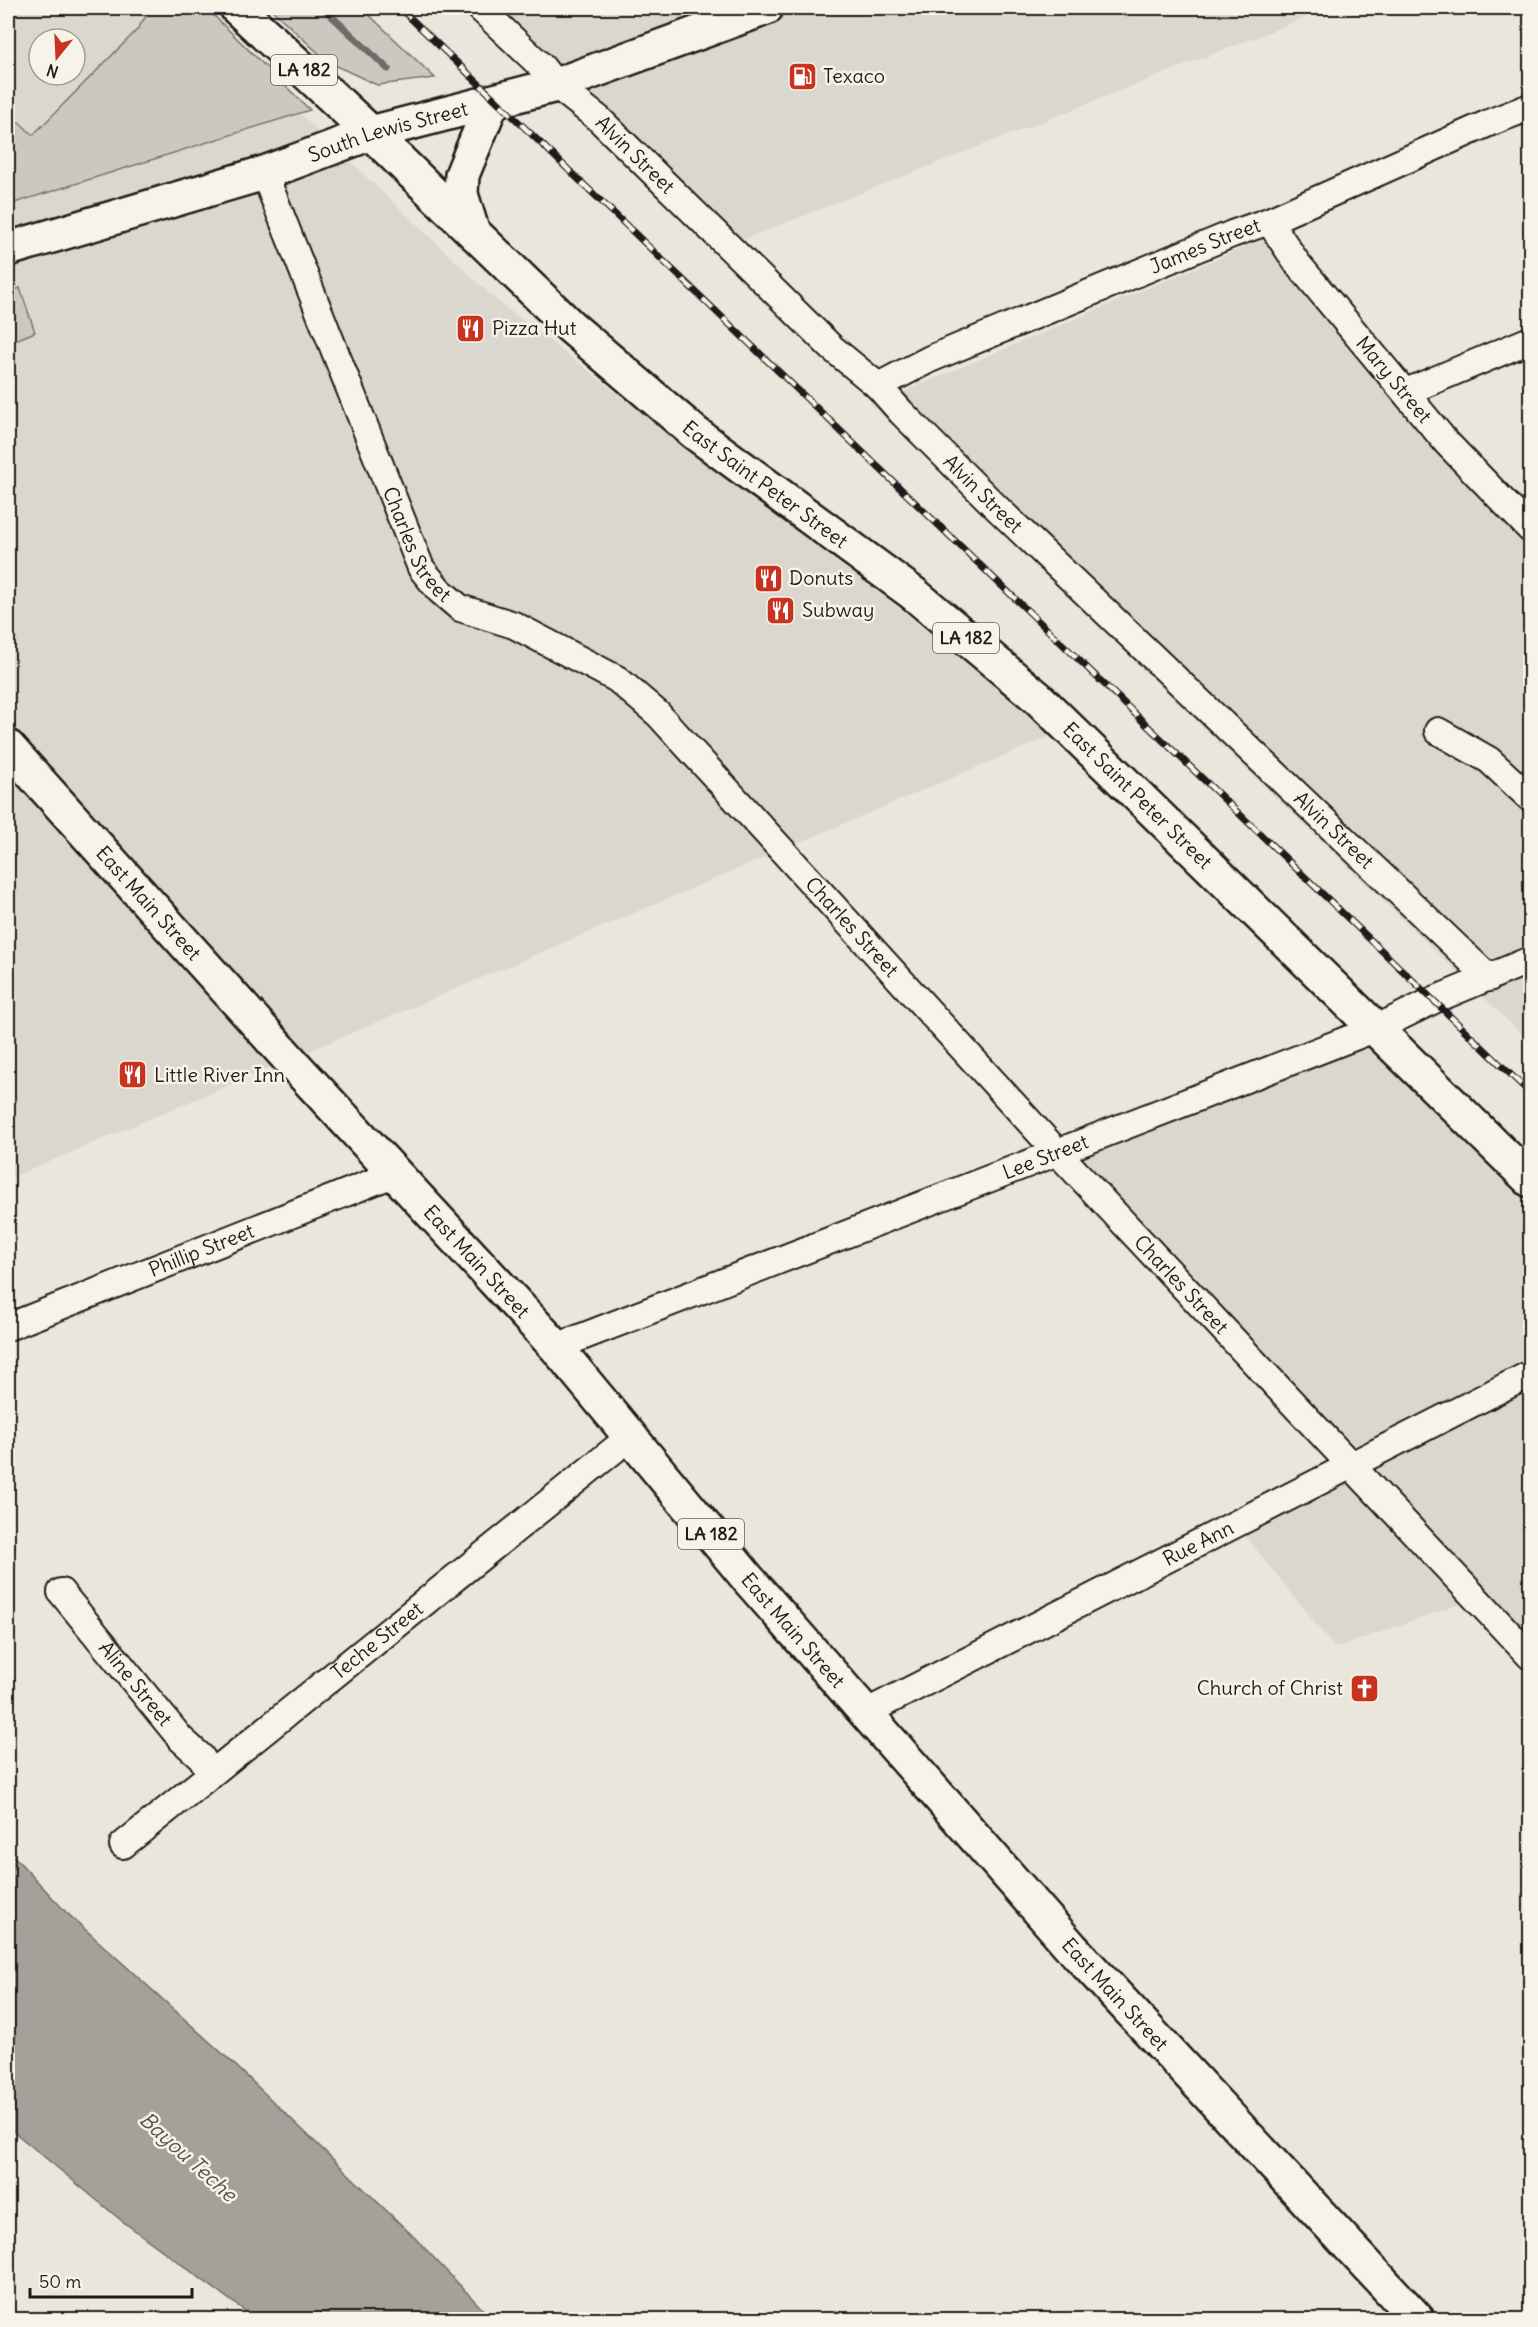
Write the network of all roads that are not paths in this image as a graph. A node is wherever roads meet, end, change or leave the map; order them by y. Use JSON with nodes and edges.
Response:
{"nodes":[{"id":1,"x":237,"y":8,"type":"edge"},
{"id":2,"x":480,"y":8,"type":"edge"},
{"id":3,"x":766,"y":8,"type":"edge"},
{"id":4,"x":556,"y":85,"type":"junction"},
{"id":5,"x":492,"y":102,"type":"junction"},
{"id":6,"x":1530,"y":107,"type":"edge"},
{"id":7,"x":371,"y":132,"type":"junction"},
{"id":8,"x":264,"y":173,"type":"junction"},
{"id":9,"x":1269,"y":221,"type":"junction"},
{"id":10,"x":472,"y":230,"type":"junction"},
{"id":11,"x":8,"y":249,"type":"edge"},
{"id":12,"x":1530,"y":340,"type":"edge"},
{"id":13,"x":878,"y":386,"type":"junction"},
{"id":14,"x":1406,"y":392,"type":"junction"},
{"id":15,"x":1530,"y":529,"type":"edge"},
{"id":16,"x":1438,"y":731,"type":"dead end"},
{"id":17,"x":8,"y":747,"type":"edge"},
{"id":18,"x":1530,"y":798,"type":"edge"},
{"id":19,"x":1530,"y":960,"type":"edge"},
{"id":20,"x":1489,"y":978,"type":"junction"},
{"id":21,"x":1377,"y":1028,"type":"junction"},
{"id":22,"x":1058,"y":1153,"type":"junction"},
{"id":23,"x":396,"y":1173,"type":"junction"},
{"id":24,"x":1530,"y":1180,"type":"edge"},
{"id":25,"x":8,"y":1327,"type":"edge"},
{"id":26,"x":556,"y":1347,"type":"junction"},
{"id":27,"x":1530,"y":1374,"type":"edge"},
{"id":28,"x":630,"y":1437,"type":"junction"},
{"id":29,"x":1352,"y":1465,"type":"junction"},
{"id":30,"x":61,"y":1592,"type":"dead end"},
{"id":31,"x":1530,"y":1656,"type":"edge"},
{"id":32,"x":865,"y":1713,"type":"junction"},
{"id":33,"x":211,"y":1773,"type":"junction"},
{"id":34,"x":123,"y":1845,"type":"dead end"},
{"id":35,"x":1418,"y":2319,"type":"edge"}],
"edges":[{"from":1,"to":7,"type":"main road","name":"East Saint Peter Street","number":"LA 182"},
{"from":2,"to":4,"type":"street","name":"Alvin Street"},
{"from":3,"to":4,"type":"main road","name":"South Lewis Street"},
{"from":4,"to":5,"type":"main road","name":"South Lewis Street"},
{"from":4,"to":13,"type":"street","name":"Alvin Street"},
{"from":5,"to":7,"type":"main road","name":"South Lewis Street"},
{"from":5,"to":10,"type":"main road"},
{"from":6,"to":9,"type":"street","name":"James Street"},
{"from":7,"to":8,"type":"main road","name":"South Lewis Street"},
{"from":7,"to":10,"type":"main road","name":"East Saint Peter Street","number":"LA 182"},
{"from":8,"to":11,"type":"main road","name":"South Lewis Street"},
{"from":8,"to":22,"type":"street","name":"Charles Street"},
{"from":9,"to":13,"type":"street","name":"James Street"},
{"from":9,"to":14,"type":"street","name":"Mary Street"},
{"from":10,"to":21,"type":"main road","name":"East Saint Peter Street","number":"LA 182"},
{"from":12,"to":14,"type":"street"},
{"from":13,"to":20,"type":"street","name":"Alvin Street"},
{"from":14,"to":15,"type":"street","name":"Mary Street"},
{"from":16,"to":18,"type":"street"},
{"from":17,"to":23,"type":"main road","name":"East Main Street","number":"LA 182"},
{"from":19,"to":20,"type":"street","name":"Lee Street"},
{"from":20,"to":21,"type":"street","name":"Lee Street"},
{"from":21,"to":22,"type":"street","name":"Lee Street"},
{"from":21,"to":24,"type":"main road","name":"East Saint Peter Street","number":"LA 182"},
{"from":22,"to":26,"type":"street","name":"Lee Street"},
{"from":22,"to":29,"type":"street","name":"Charles Street"},
{"from":23,"to":25,"type":"street","name":"Phillip Street"},
{"from":23,"to":26,"type":"main road","name":"East Main Street","number":"LA 182"},
{"from":26,"to":28,"type":"main road","name":"East Main Street","number":"LA 182"},
{"from":27,"to":29,"type":"street","name":"Rue Ann"},
{"from":28,"to":32,"type":"main road","name":"East Main Street","number":"LA 182"},
{"from":28,"to":33,"type":"street","name":"Teche Street"},
{"from":29,"to":31,"type":"street","name":"Charles Street"},
{"from":29,"to":32,"type":"street","name":"Rue Ann"},
{"from":30,"to":33,"type":"street","name":"Aline Street"},
{"from":32,"to":35,"type":"main road","name":"East Main Street","number":"LA 182"},
{"from":33,"to":34,"type":"street","name":"Teche Street"}]}
